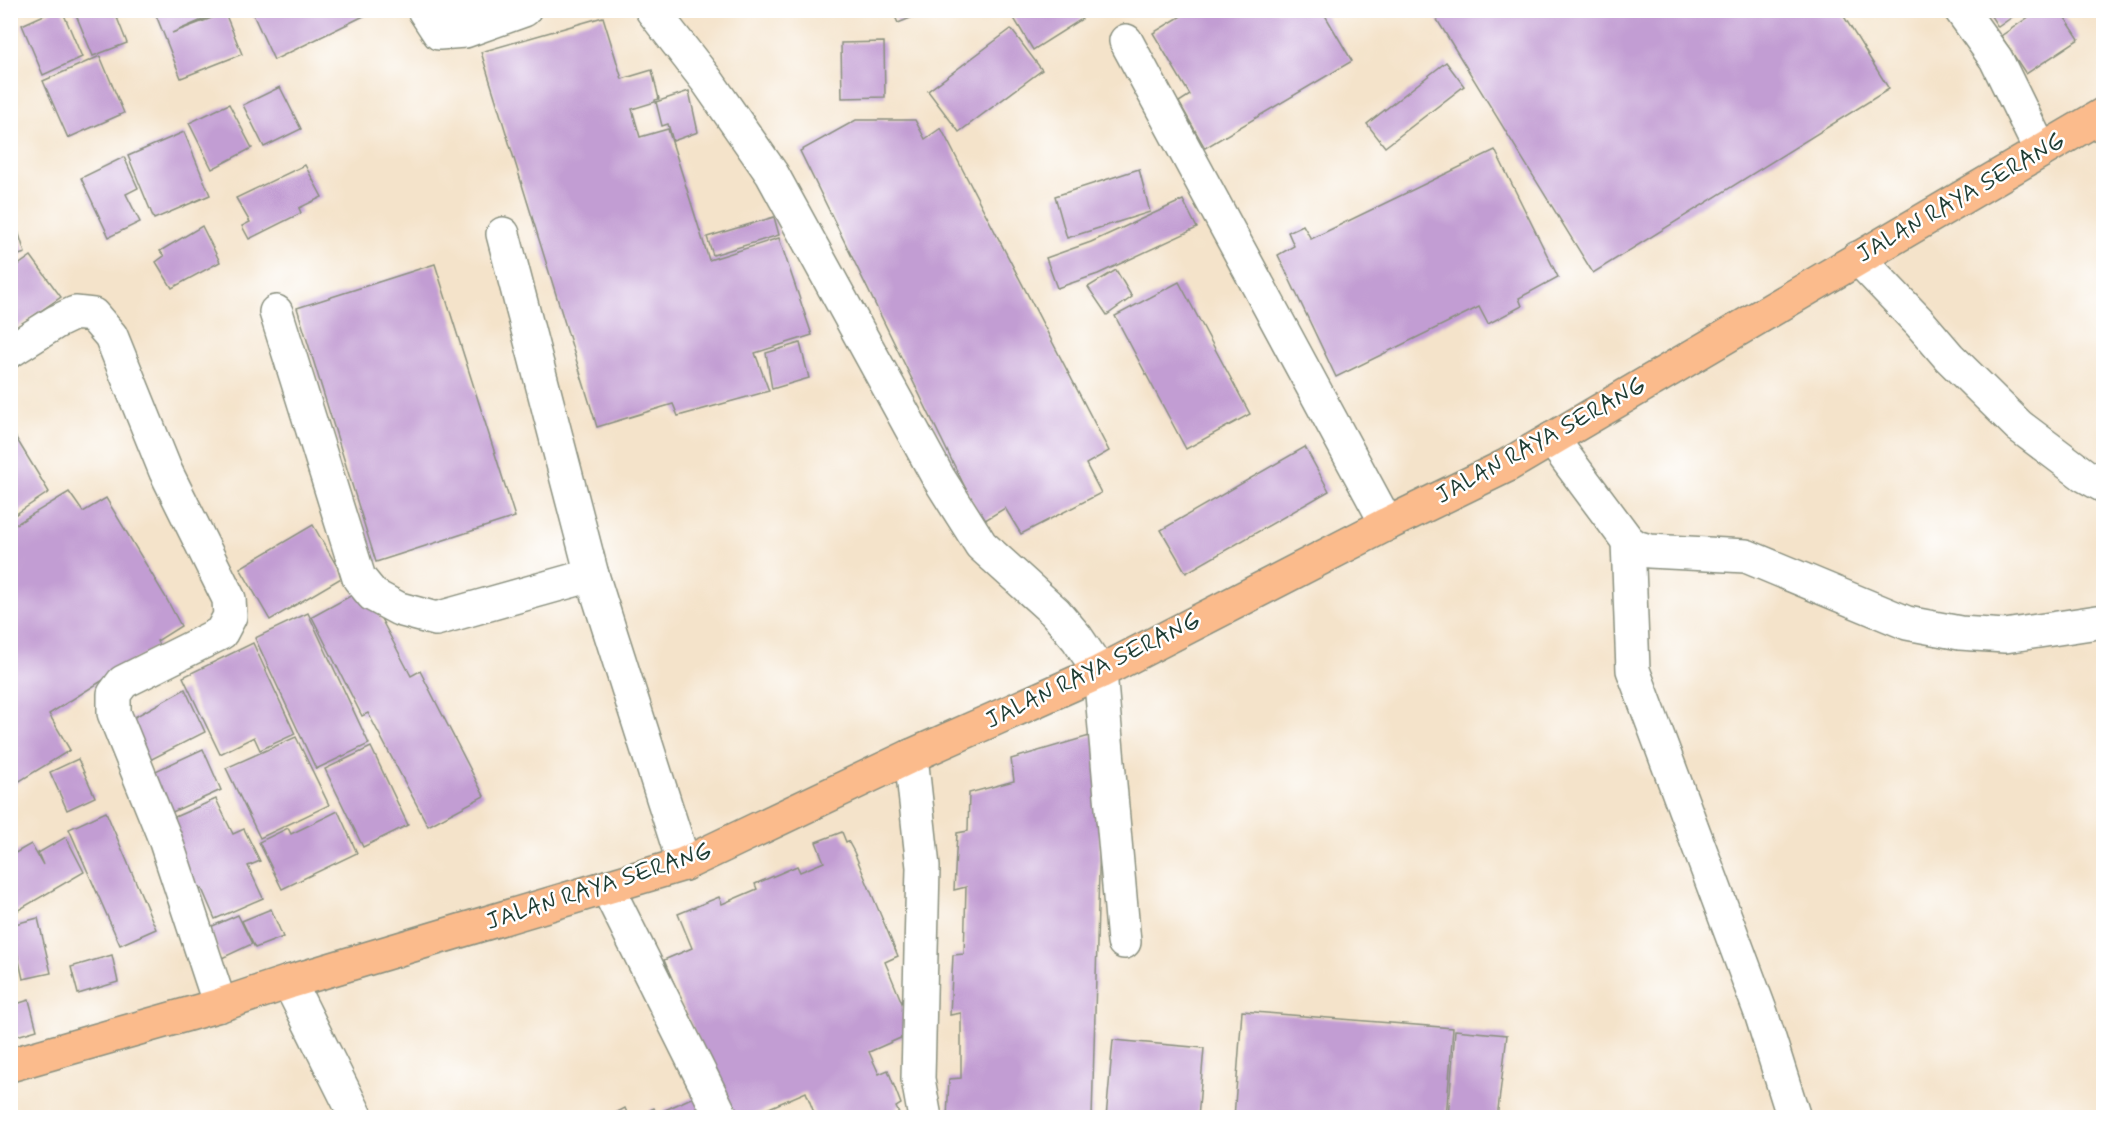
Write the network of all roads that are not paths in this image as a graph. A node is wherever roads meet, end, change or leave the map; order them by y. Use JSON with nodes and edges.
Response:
{"nodes":[{"id":1,"x":424,"y":10,"type":"edge"},
{"id":2,"x":524,"y":10,"type":"edge"},
{"id":3,"x":652,"y":10,"type":"edge"},
{"id":4,"x":1961,"y":10,"type":"edge"},
{"id":5,"x":1126,"y":41,"type":"dead end"},
{"id":6,"x":2103,"y":114,"type":"edge"},
{"id":7,"x":2041,"y":151,"type":"junction"},
{"id":8,"x":503,"y":234,"type":"dead end"},
{"id":9,"x":1858,"y":258,"type":"junction"},
{"id":10,"x":276,"y":312,"type":"dead end"},
{"id":11,"x":10,"y":351,"type":"edge"},
{"id":12,"x":1552,"y":439,"type":"junction"},
{"id":13,"x":2103,"y":486,"type":"edge"},
{"id":14,"x":1387,"y":524,"type":"junction"},
{"id":15,"x":1628,"y":541,"type":"junction"},
{"id":16,"x":592,"y":575,"type":"junction"},
{"id":17,"x":2103,"y":621,"type":"edge"},
{"id":18,"x":1100,"y":672,"type":"junction"},
{"id":19,"x":911,"y":756,"type":"junction"},
{"id":20,"x":684,"y":864,"type":"junction"},
{"id":21,"x":606,"y":887,"type":"junction"},
{"id":22,"x":1124,"y":942,"type":"dead end"},
{"id":23,"x":289,"y":982,"type":"junction"},
{"id":24,"x":220,"y":1005,"type":"junction"},
{"id":25,"x":10,"y":1065,"type":"edge"},
{"id":26,"x":357,"y":1118,"type":"edge"},
{"id":27,"x":722,"y":1118,"type":"edge"},
{"id":28,"x":925,"y":1118,"type":"edge"},
{"id":29,"x":1794,"y":1118,"type":"edge"}],
"edges":[{"from":1,"to":2,"type":"street"},
{"from":3,"to":18,"type":"street"},
{"from":4,"to":7,"type":"street"},
{"from":5,"to":14,"type":"street"},
{"from":6,"to":7,"type":"highway","name":"JALAN RAYA SERANG"},
{"from":7,"to":9,"type":"highway","name":"JALAN RAYA SERANG"},
{"from":8,"to":16,"type":"street"},
{"from":9,"to":12,"type":"highway","name":"JALAN RAYA SERANG"},
{"from":9,"to":13,"type":"street"},
{"from":10,"to":16,"type":"street"},
{"from":11,"to":24,"type":"street"},
{"from":12,"to":14,"type":"highway","name":"JALAN RAYA SERANG"},
{"from":12,"to":15,"type":"street"},
{"from":14,"to":18,"type":"highway","name":"JALAN RAYA SERANG"},
{"from":15,"to":17,"type":"street"},
{"from":15,"to":29,"type":"street"},
{"from":16,"to":20,"type":"street"},
{"from":18,"to":19,"type":"highway","name":"JALAN RAYA SERANG"},
{"from":18,"to":22,"type":"street"},
{"from":19,"to":20,"type":"highway","name":"JALAN RAYA SERANG"},
{"from":19,"to":28,"type":"street"},
{"from":20,"to":21,"type":"highway","name":"JALAN RAYA SERANG"},
{"from":21,"to":23,"type":"highway","name":"JALAN RAYA SERANG"},
{"from":21,"to":27,"type":"street"},
{"from":23,"to":24,"type":"highway","name":"JALAN RAYA SERANG"},
{"from":23,"to":26,"type":"street"},
{"from":24,"to":25,"type":"highway","name":"JALAN RAYA SERANG"}]}
